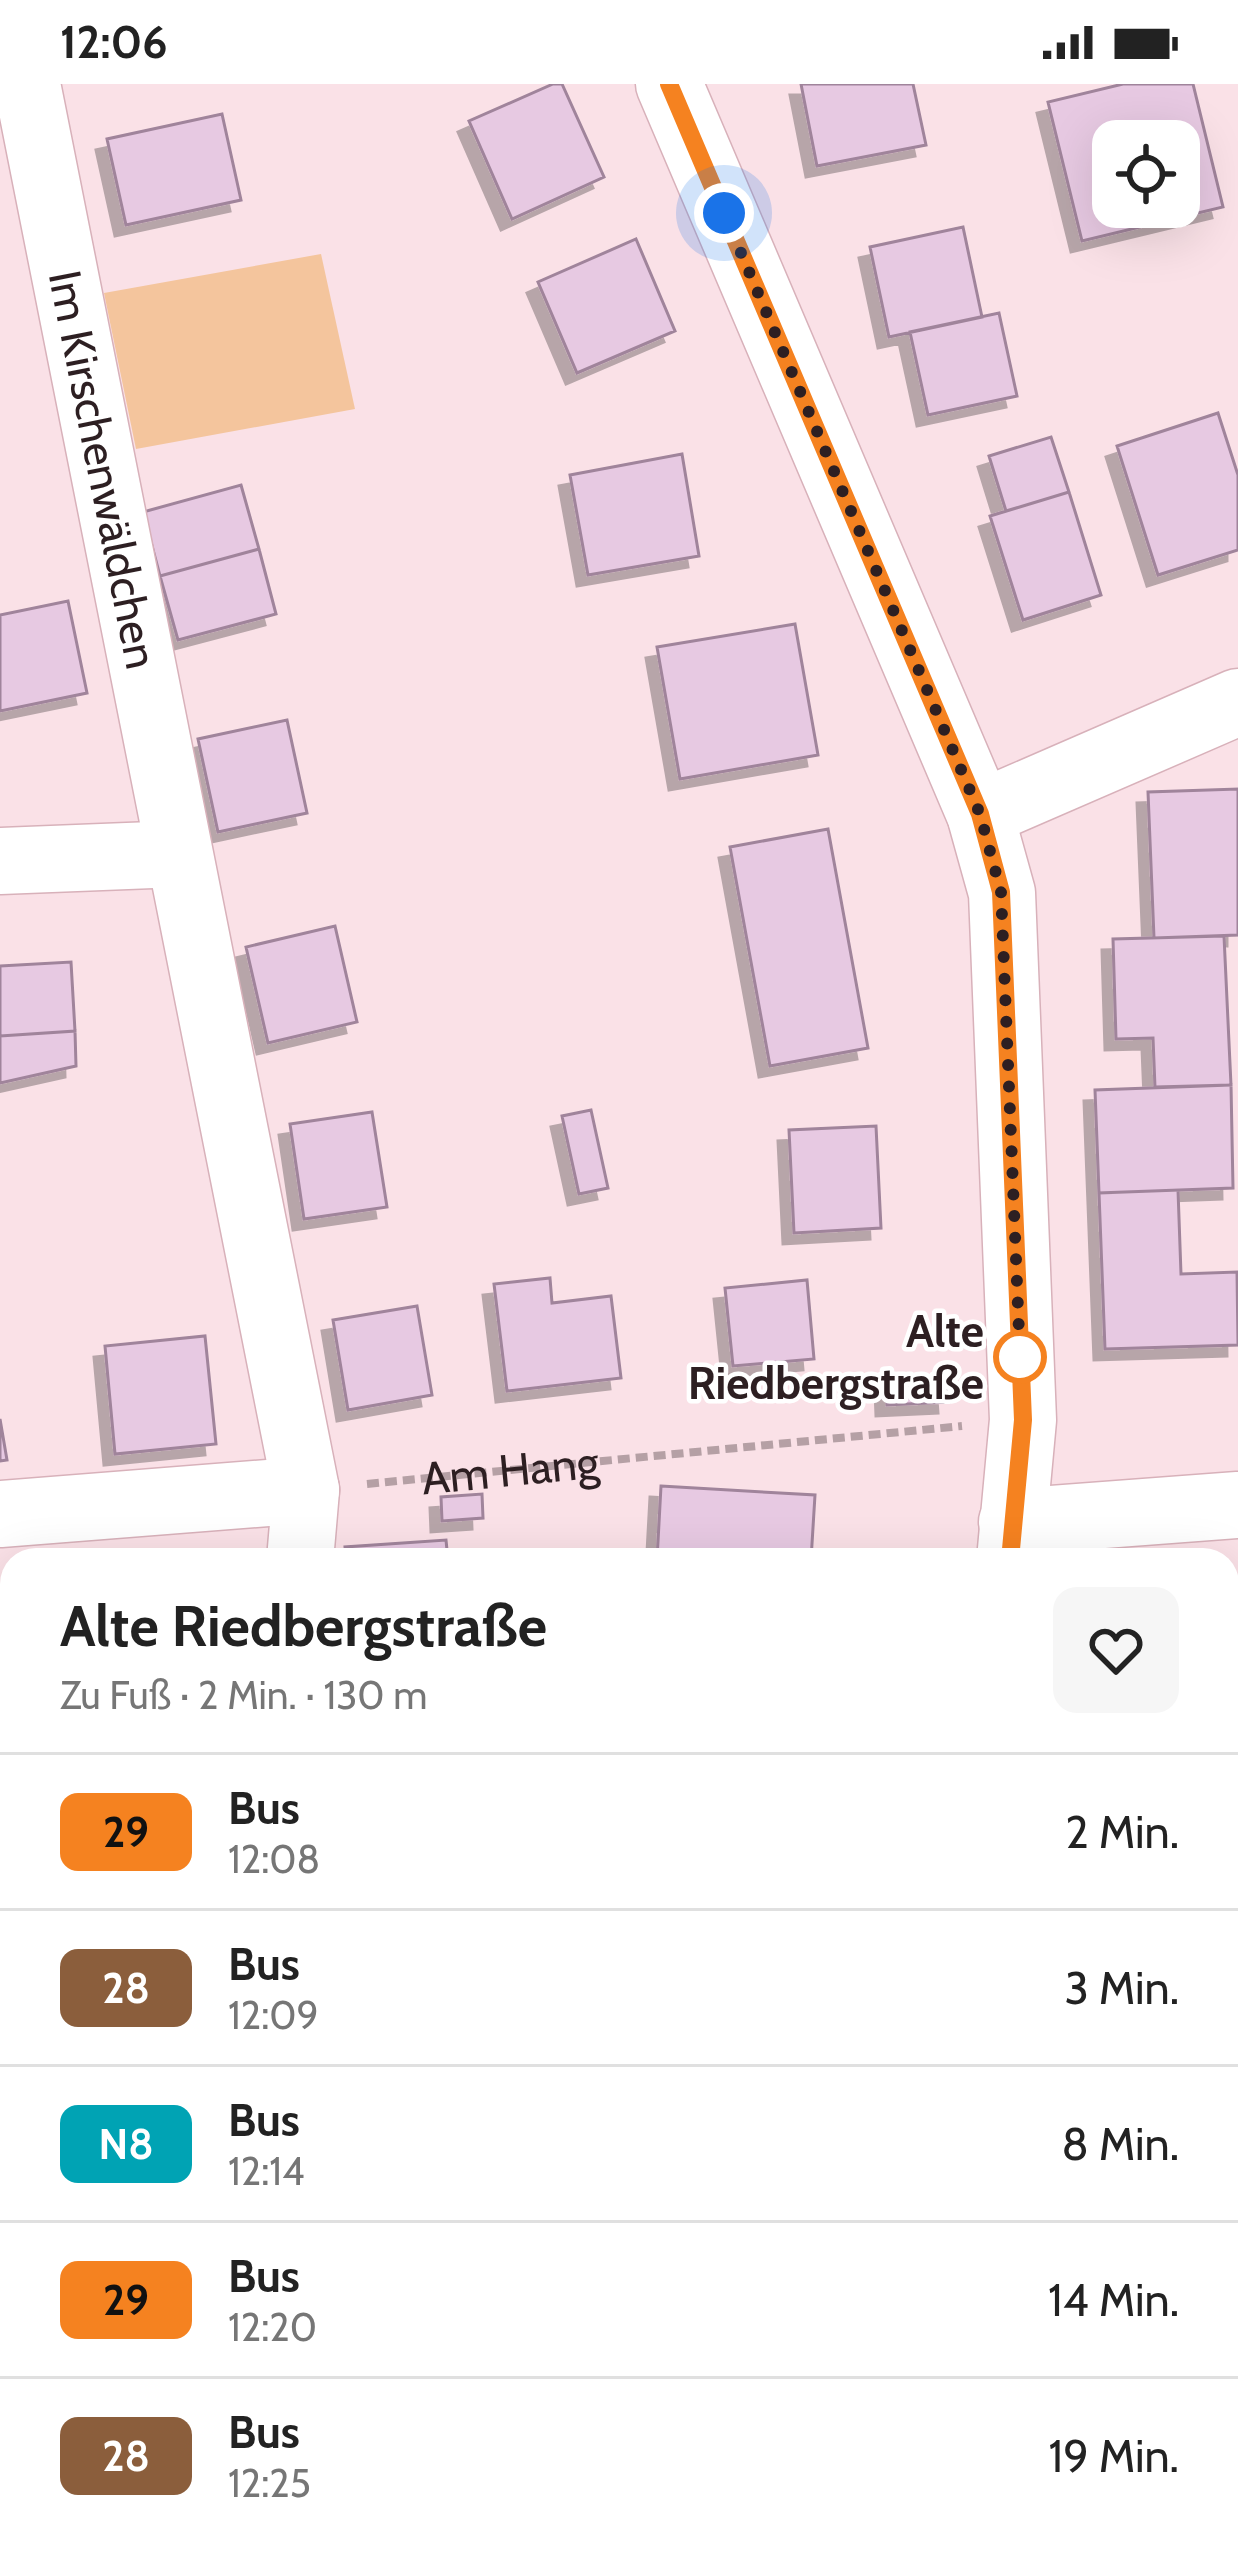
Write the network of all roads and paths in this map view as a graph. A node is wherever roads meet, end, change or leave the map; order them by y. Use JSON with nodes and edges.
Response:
{"nodes":[{"id":1,"x":27,"y":84,"type":"edge"},
{"id":2,"x":669,"y":84,"type":"edge"},
{"id":3,"x":1238,"y":702,"type":"edge"},
{"id":4,"x":980,"y":814,"type":"junction"},
{"id":5,"x":178,"y":854,"type":"junction"},
{"id":6,"x":0,"y":861,"type":"edge"},
{"id":7,"x":1023,"y":1420,"type":"junction"},
{"id":8,"x":306,"y":1490,"type":"junction"},
{"id":9,"x":1238,"y":1505,"type":"edge"},
{"id":10,"x":0,"y":1514,"type":"edge"},
{"id":11,"x":1011,"y":1541,"type":"edge"},
{"id":12,"x":301,"y":1548,"type":"edge"}],
"edges":[{"from":1,"to":5,"type":"street","name":"Im Kirschenwäldchen"},
{"from":2,"to":4,"type":"street"},
{"from":3,"to":4,"type":"street"},
{"from":4,"to":7,"type":"street"},
{"from":5,"to":6,"type":"street"},
{"from":5,"to":8,"type":"street","name":"Im Kirschenwäldchen"},
{"from":7,"to":8,"type":"path","name":"Am Hang"},
{"from":7,"to":11,"type":"street"},
{"from":8,"to":10,"type":"street"},
{"from":8,"to":12,"type":"street","name":"Im Kirschenwäldchen"},
{"from":9,"to":11,"type":"street"}]}
